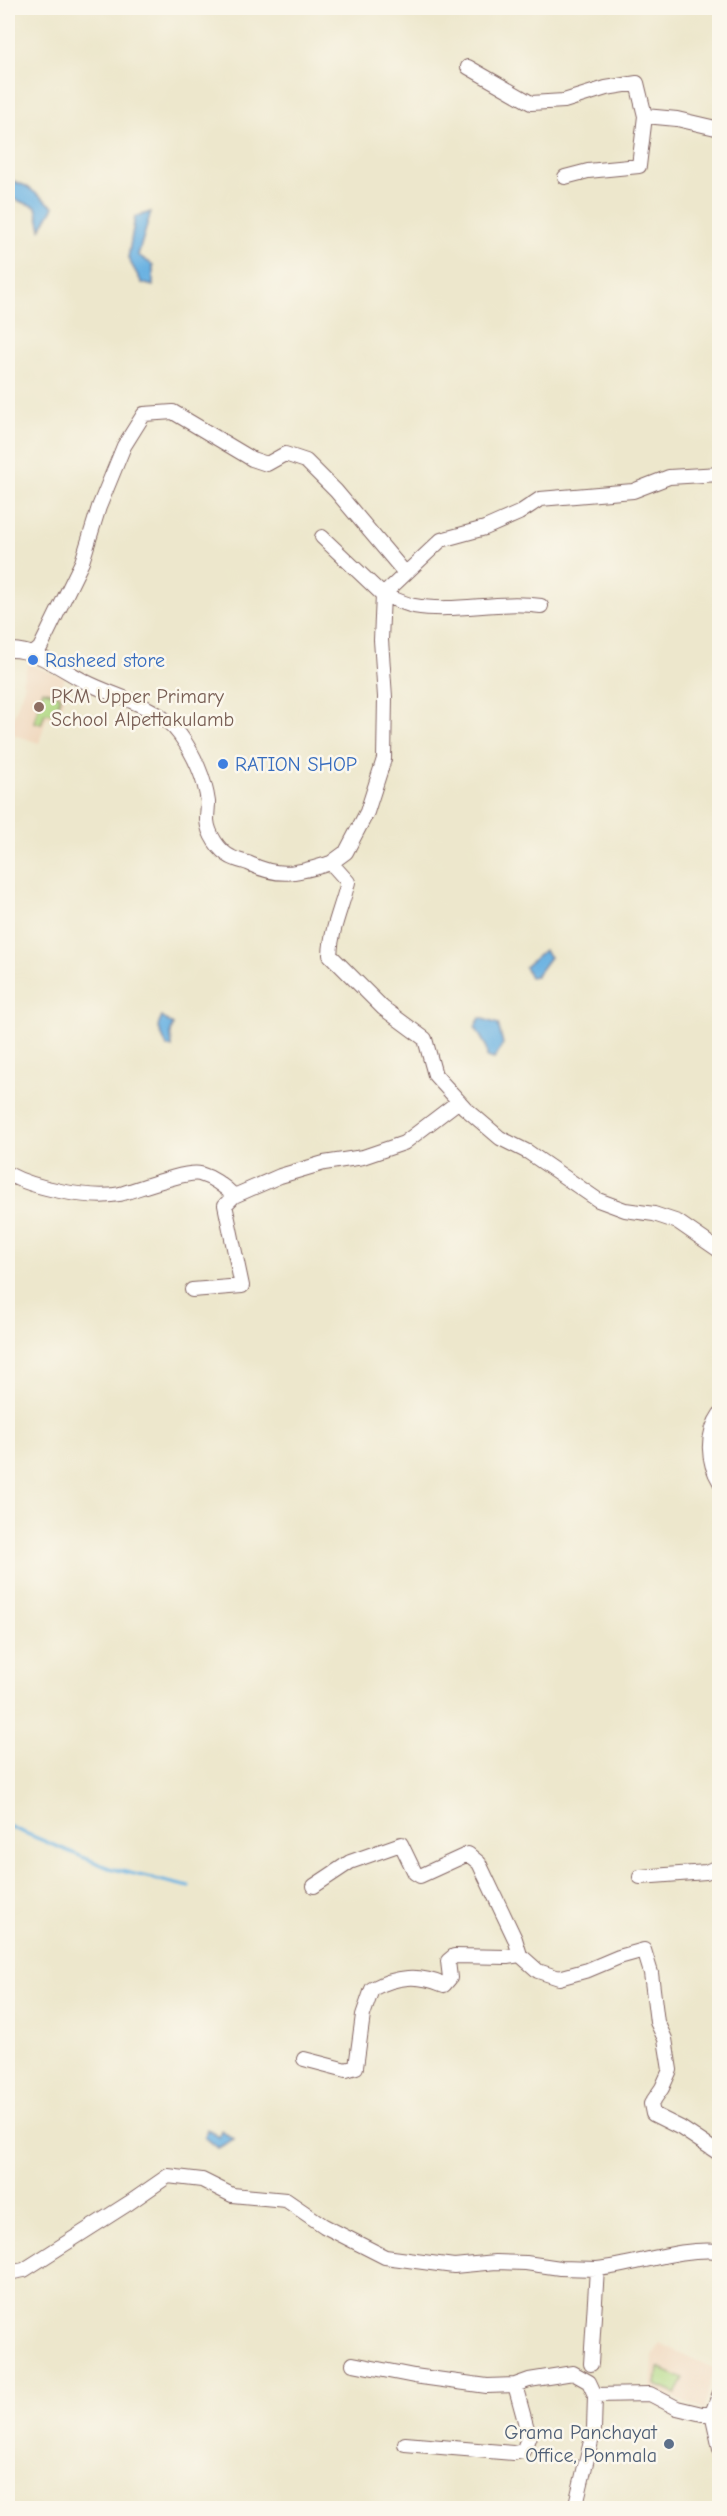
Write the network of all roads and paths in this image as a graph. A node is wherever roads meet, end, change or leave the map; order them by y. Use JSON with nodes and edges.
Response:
{"nodes":[{"id":1,"x":468,"y":67,"type":"dead end"},
{"id":2,"x":645,"y":116,"type":"junction"},
{"id":3,"x":720,"y":129,"type":"edge"},
{"id":4,"x":566,"y":177,"type":"dead end"},
{"id":5,"x":720,"y":474,"type":"edge"},
{"id":6,"x":322,"y":537,"type":"dead end"},
{"id":7,"x":405,"y":573,"type":"junction"},
{"id":8,"x":383,"y":595,"type":"junction"},
{"id":9,"x":541,"y":606,"type":"dead end"},
{"id":10,"x":8,"y":650,"type":"edge"},
{"id":11,"x":33,"y":654,"type":"junction"},
{"id":12,"x":331,"y":863,"type":"junction"},
{"id":13,"x":459,"y":1101,"type":"junction"},
{"id":14,"x":8,"y":1174,"type":"edge"},
{"id":15,"x":234,"y":1196,"type":"junction"},
{"id":16,"x":720,"y":1251,"type":"edge"},
{"id":17,"x":192,"y":1290,"type":"dead end"},
{"id":18,"x":720,"y":1414,"type":"edge"},
{"id":19,"x":720,"y":1482,"type":"edge"},
{"id":20,"x":720,"y":1866,"type":"edge"},
{"id":21,"x":640,"y":1877,"type":"dead end"},
{"id":22,"x":314,"y":1886,"type":"dead end"},
{"id":23,"x":520,"y":1955,"type":"junction"},
{"id":24,"x":304,"y":2058,"type":"dead end"},
{"id":25,"x":720,"y":2154,"type":"edge"},
{"id":26,"x":720,"y":2251,"type":"edge"},
{"id":27,"x":597,"y":2269,"type":"junction"},
{"id":28,"x":8,"y":2273,"type":"edge"},
{"id":29,"x":353,"y":2364,"type":"dead end"},
{"id":30,"x":591,"y":2364,"type":"dead end"},
{"id":31,"x":515,"y":2385,"type":"junction"},
{"id":32,"x":720,"y":2393,"type":"edge"},
{"id":33,"x":595,"y":2395,"type":"junction"},
{"id":34,"x":716,"y":2414,"type":"edge"},
{"id":35,"x":405,"y":2444,"type":"dead end"},
{"id":36,"x":720,"y":2449,"type":"edge"},
{"id":37,"x":575,"y":2508,"type":"edge"}],
"edges":[{"from":1,"to":2,"type":"street"},
{"from":2,"to":3,"type":"street"},
{"from":2,"to":4,"type":"street"},
{"from":5,"to":7,"type":"street"},
{"from":6,"to":8,"type":"street"},
{"from":7,"to":8,"type":"street"},
{"from":7,"to":11,"type":"street"},
{"from":8,"to":9,"type":"street"},
{"from":8,"to":12,"type":"street"},
{"from":10,"to":11,"type":"street"},
{"from":11,"to":12,"type":"street"},
{"from":12,"to":13,"type":"street"},
{"from":13,"to":15,"type":"street"},
{"from":13,"to":16,"type":"street"},
{"from":14,"to":15,"type":"street"},
{"from":15,"to":17,"type":"street"},
{"from":18,"to":19,"type":"street"},
{"from":20,"to":21,"type":"street"},
{"from":22,"to":23,"type":"street"},
{"from":23,"to":24,"type":"street"},
{"from":23,"to":25,"type":"street"},
{"from":26,"to":27,"type":"street"},
{"from":27,"to":28,"type":"street"},
{"from":27,"to":30,"type":"street"},
{"from":29,"to":31,"type":"street"},
{"from":31,"to":33,"type":"street"},
{"from":31,"to":35,"type":"street"},
{"from":32,"to":34,"type":"street"},
{"from":33,"to":34,"type":"street"},
{"from":33,"to":37,"type":"street"},
{"from":34,"to":36,"type":"street"}]}
